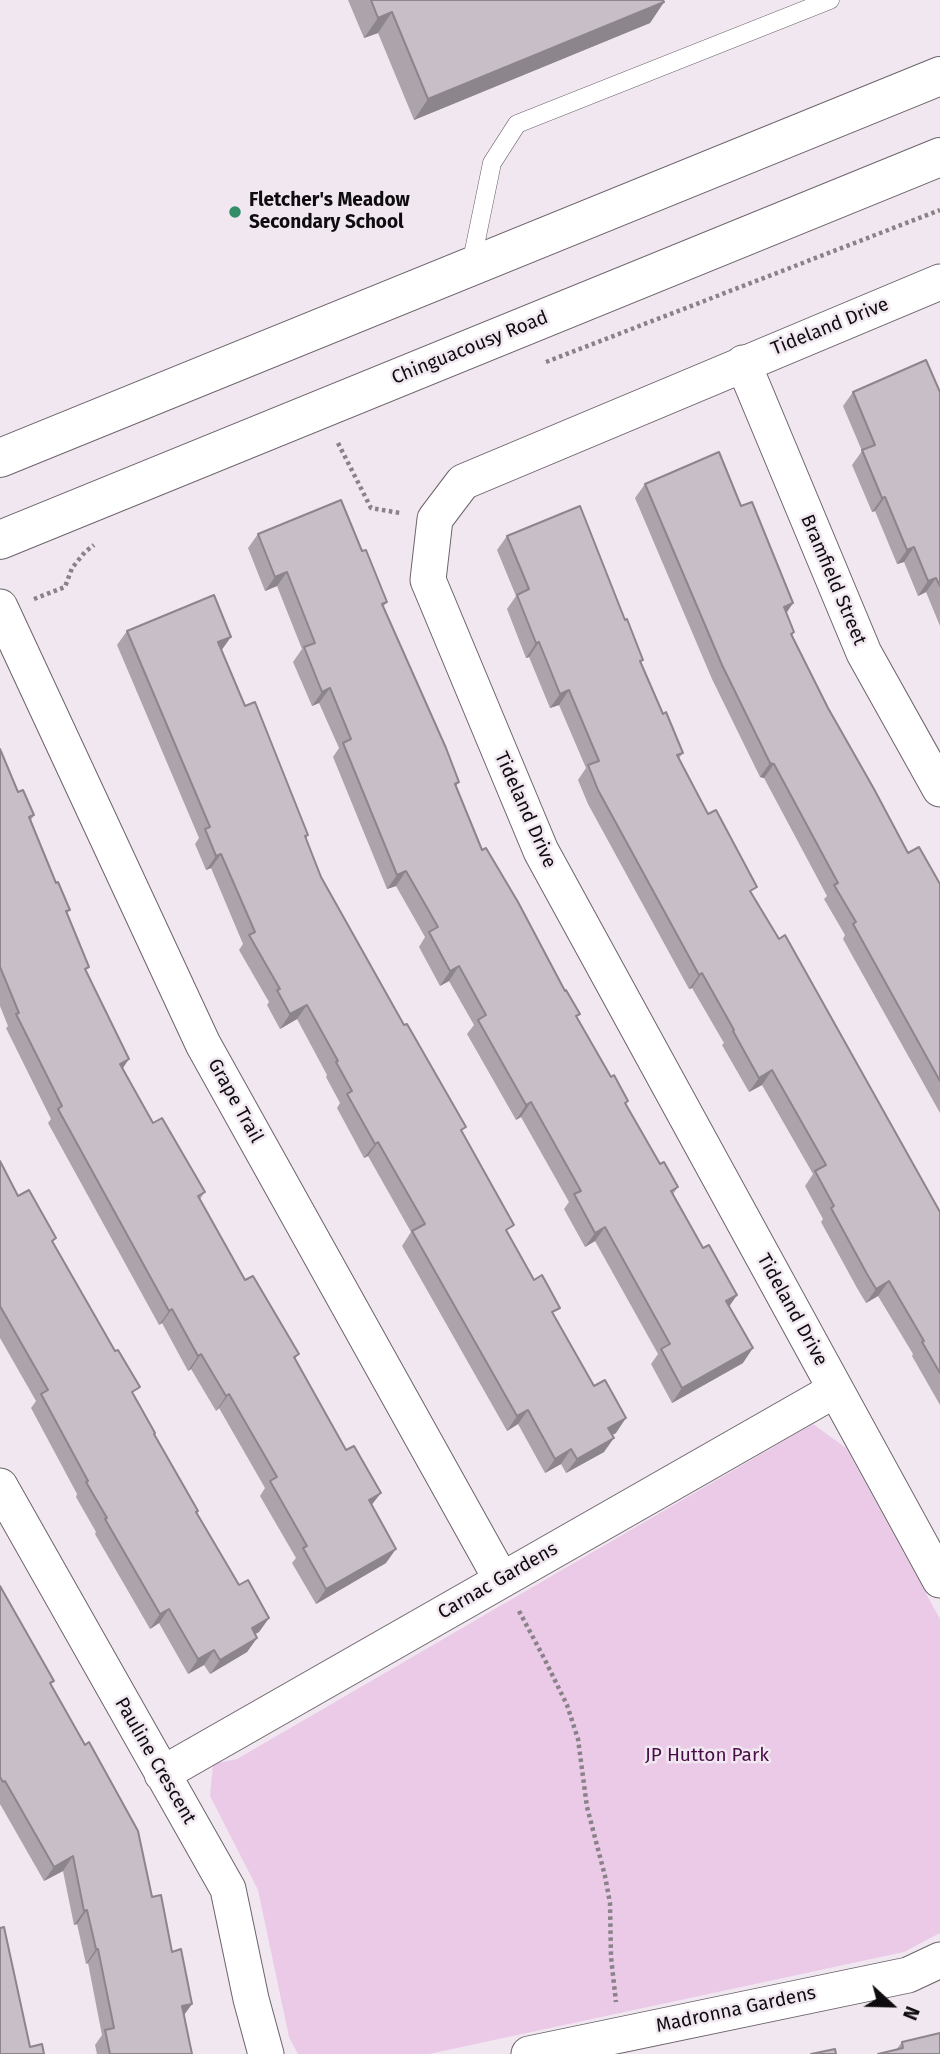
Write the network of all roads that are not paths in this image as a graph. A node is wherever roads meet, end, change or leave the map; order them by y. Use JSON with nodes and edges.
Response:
{"nodes":[{"id":1,"x":830,"y":0,"type":"edge"},
{"id":2,"x":940,"y":76,"type":"edge"},
{"id":3,"x":940,"y":157,"type":"edge"},
{"id":4,"x":471,"y":267,"type":"junction"},
{"id":5,"x":940,"y":282,"type":"edge"},
{"id":6,"x":743,"y":363,"type":"junction"},
{"id":7,"x":0,"y":458,"type":"edge"},
{"id":8,"x":0,"y":540,"type":"edge"},
{"id":9,"x":0,"y":607,"type":"edge"},
{"id":10,"x":940,"y":789,"type":"edge"},
{"id":11,"x":835,"y":1390,"type":"junction"},
{"id":12,"x":0,"y":1486,"type":"edge"},
{"id":13,"x":501,"y":1579,"type":"junction"},
{"id":14,"x":940,"y":1580,"type":"edge"},
{"id":15,"x":162,"y":1774,"type":"junction"},
{"id":16,"x":940,"y":1960,"type":"edge"},
{"id":17,"x":622,"y":2044,"type":"edge"},
{"id":18,"x":266,"y":2054,"type":"edge"},
{"id":19,"x":529,"y":2054,"type":"edge"}],
"edges":[{"from":1,"to":4,"type":"lane"},
{"from":2,"to":4,"type":"main road"},
{"from":3,"to":8,"type":"main road","name":"Chinguacousy Road"},
{"from":4,"to":7,"type":"main road"},
{"from":5,"to":6,"type":"street","name":"Tideland Drive"},
{"from":6,"to":10,"type":"street","name":"Bramfield Street"},
{"from":6,"to":11,"type":"street","name":"Tideland Drive"},
{"from":9,"to":13,"type":"street","name":"Grape Trail"},
{"from":11,"to":13,"type":"street","name":"Carnac Gardens"},
{"from":11,"to":14,"type":"street","name":"Tideland Drive"},
{"from":12,"to":15,"type":"street","name":"Pauline Crescent"},
{"from":13,"to":15,"type":"street","name":"Carnac Gardens"},
{"from":15,"to":18,"type":"street","name":"Pauline Crescent"},
{"from":16,"to":17,"type":"street","name":"Madronna Gardens"},
{"from":17,"to":19,"type":"street","name":"Madronna Gardens"}]}
